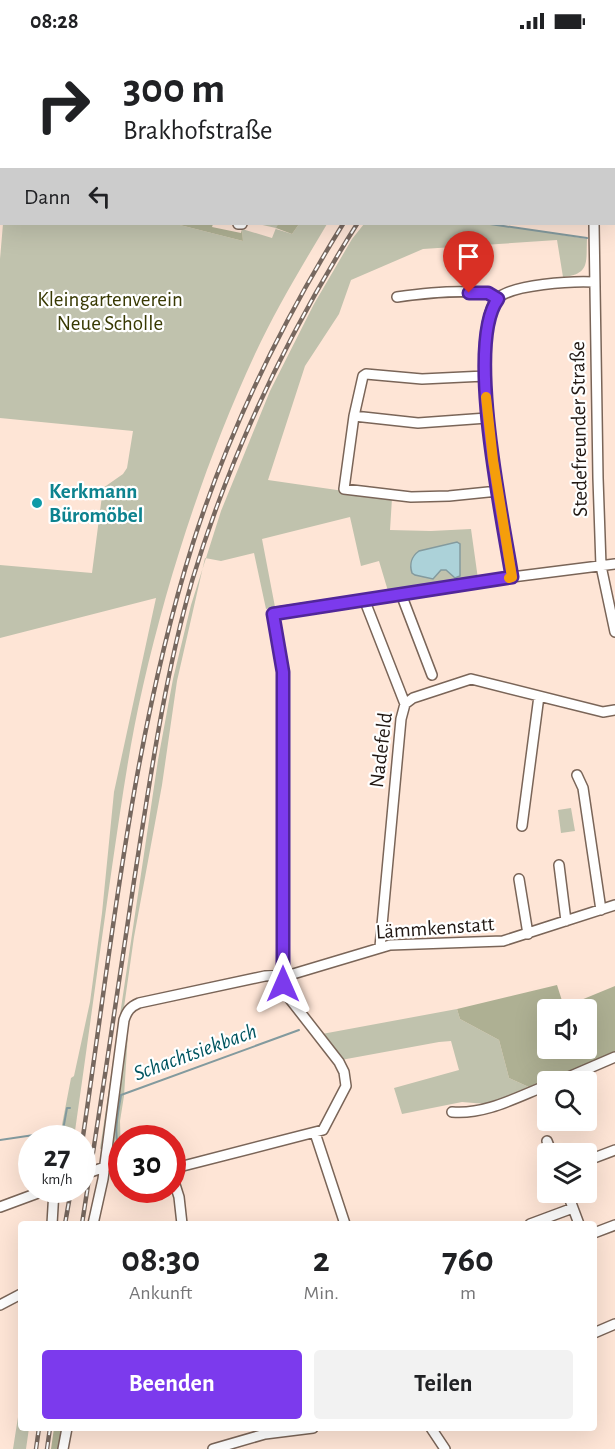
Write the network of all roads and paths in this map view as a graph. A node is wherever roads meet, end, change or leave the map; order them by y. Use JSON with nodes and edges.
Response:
{"nodes":[{"id":1,"x":594,"y":225,"type":"edge"},
{"id":2,"x":594,"y":282,"type":"junction"},
{"id":3,"x":397,"y":297,"type":"dead end"},
{"id":4,"x":498,"y":299,"type":"junction"},
{"id":5,"x":485,"y":375,"type":"junction"},
{"id":6,"x":354,"y":416,"type":"junction"},
{"id":7,"x":488,"y":418,"type":"junction"},
{"id":8,"x":498,"y":491,"type":"junction"},
{"id":9,"x":615,"y":564,"type":"edge"},
{"id":10,"x":601,"y":566,"type":"junction"},
{"id":11,"x":512,"y":577,"type":"junction"},
{"id":12,"x":401,"y":594,"type":"junction"},
{"id":13,"x":364,"y":599,"type":"junction"},
{"id":14,"x":615,"y":632,"type":"edge"},
{"id":15,"x":432,"y":675,"type":"dead end"},
{"id":16,"x":539,"y":696,"type":"junction"},
{"id":17,"x":405,"y":704,"type":"junction"},
{"id":18,"x":615,"y":710,"type":"edge"},
{"id":19,"x":578,"y":775,"type":"dead end"},
{"id":20,"x":522,"y":826,"type":"dead end"},
{"id":21,"x":559,"y":865,"type":"dead end"},
{"id":22,"x":519,"y":879,"type":"dead end"},
{"id":23,"x":615,"y":905,"type":"edge"},
{"id":24,"x":601,"y":910,"type":"junction"},
{"id":25,"x":566,"y":921,"type":"junction"},
{"id":26,"x":528,"y":934,"type":"junction"},
{"id":27,"x":380,"y":947,"type":"junction"},
{"id":28,"x":283,"y":974,"type":"junction"},
{"id":29,"x":615,"y":1057,"type":"edge"},
{"id":30,"x":583,"y":1071,"type":"edge"},
{"id":31,"x":537,"y":1090,"type":"edge"},
{"id":32,"x":452,"y":1112,"type":"dead end"},
{"id":33,"x":319,"y":1132,"type":"junction"},
{"id":34,"x":615,"y":1150,"type":"edge"},
{"id":35,"x":597,"y":1157,"type":"edge"},
{"id":36,"x":186,"y":1164,"type":"edge"},
{"id":37,"x":108,"y":1166,"type":"edge"},
{"id":38,"x":105,"y":1167,"type":"junction"},
{"id":39,"x":96,"y":1170,"type":"edge"},
{"id":40,"x":18,"y":1200,"type":"edge"},
{"id":41,"x":53,"y":1203,"type":"edge"},
{"id":42,"x":180,"y":1203,"type":"edge"},
{"id":43,"x":571,"y":1203,"type":"edge"},
{"id":44,"x":0,"y":1207,"type":"edge"},
{"id":45,"x":573,"y":1208,"type":"junction"},
{"id":46,"x":52,"y":1221,"type":"edge"},
{"id":47,"x":94,"y":1221,"type":"edge"},
{"id":48,"x":182,"y":1221,"type":"edge"},
{"id":49,"x":344,"y":1221,"type":"edge"},
{"id":50,"x":538,"y":1221,"type":"edge"},
{"id":51,"x":578,"y":1221,"type":"edge"},
{"id":52,"x":615,"y":1225,"type":"edge"},
{"id":53,"x":597,"y":1232,"type":"edge"},
{"id":54,"x":18,"y":1296,"type":"edge"},
{"id":55,"x":0,"y":1305,"type":"edge"},
{"id":56,"x":615,"y":1324,"type":"edge"},
{"id":57,"x":597,"y":1332,"type":"edge"},
{"id":58,"x":66,"y":1431,"type":"edge"},
{"id":59,"x":263,"y":1431,"type":"edge"},
{"id":60,"x":433,"y":1431,"type":"edge"},
{"id":61,"x":63,"y":1449,"type":"edge"},
{"id":62,"x":213,"y":1449,"type":"edge"},
{"id":63,"x":446,"y":1449,"type":"edge"}],
"edges":[{"from":1,"to":2,"type":"street","name":"Stedefreunder Straße"},
{"from":2,"to":4,"type":"street"},
{"from":2,"to":10,"type":"street","name":"Stedefreunder Straße"},
{"from":3,"to":4,"type":"street"},
{"from":4,"to":5,"type":"street"},
{"from":5,"to":6,"type":"street"},
{"from":5,"to":7,"type":"street"},
{"from":6,"to":7,"type":"street"},
{"from":6,"to":8,"type":"street"},
{"from":7,"to":8,"type":"street"},
{"from":8,"to":11,"type":"street"},
{"from":9,"to":10,"type":"street"},
{"from":10,"to":11,"type":"street"},
{"from":10,"to":14,"type":"street","name":"Stedefreunder Straße"},
{"from":11,"to":12,"type":"street"},
{"from":12,"to":13,"type":"street"},
{"from":12,"to":15,"type":"street"},
{"from":13,"to":17,"type":"street"},
{"from":13,"to":28,"type":"street"},
{"from":16,"to":17,"type":"street","name":"Nadefeld"},
{"from":16,"to":18,"type":"street","name":"Nadefeld"},
{"from":16,"to":20,"type":"street"},
{"from":17,"to":27,"type":"street","name":"Nadefeld"},
{"from":19,"to":24,"type":"street"},
{"from":21,"to":25,"type":"street"},
{"from":22,"to":26,"type":"street"},
{"from":23,"to":24,"type":"street","name":"Lämmkenstatt"},
{"from":24,"to":25,"type":"street","name":"Lämmkenstatt"},
{"from":25,"to":26,"type":"street","name":"Lämmkenstatt"},
{"from":26,"to":27,"type":"street","name":"Lämmkenstatt"},
{"from":27,"to":28,"type":"street","name":"Lämmkenstatt"},
{"from":28,"to":33,"type":"street"},
{"from":28,"to":38,"type":"street","name":"Lämmkenstatt"},
{"from":29,"to":30,"type":"street"},
{"from":31,"to":32,"type":"street"},
{"from":33,"to":36,"type":"street"},
{"from":33,"to":49,"type":"street"},
{"from":34,"to":35,"type":"street"},
{"from":37,"to":38,"type":"street"},
{"from":38,"to":39,"type":"street"},
{"from":38,"to":47,"type":"street","name":"Lämmkenstatt"},
{"from":40,"to":44,"type":"street"},
{"from":41,"to":46,"type":"street"},
{"from":42,"to":48,"type":"street"},
{"from":43,"to":45,"type":"street"},
{"from":45,"to":50,"type":"street"},
{"from":45,"to":51,"type":"street"},
{"from":52,"to":53,"type":"street"},
{"from":54,"to":55,"type":"street"},
{"from":56,"to":57,"type":"street"},
{"from":58,"to":61,"type":"street"},
{"from":59,"to":62,"type":"street"},
{"from":60,"to":63,"type":"street"}]}
